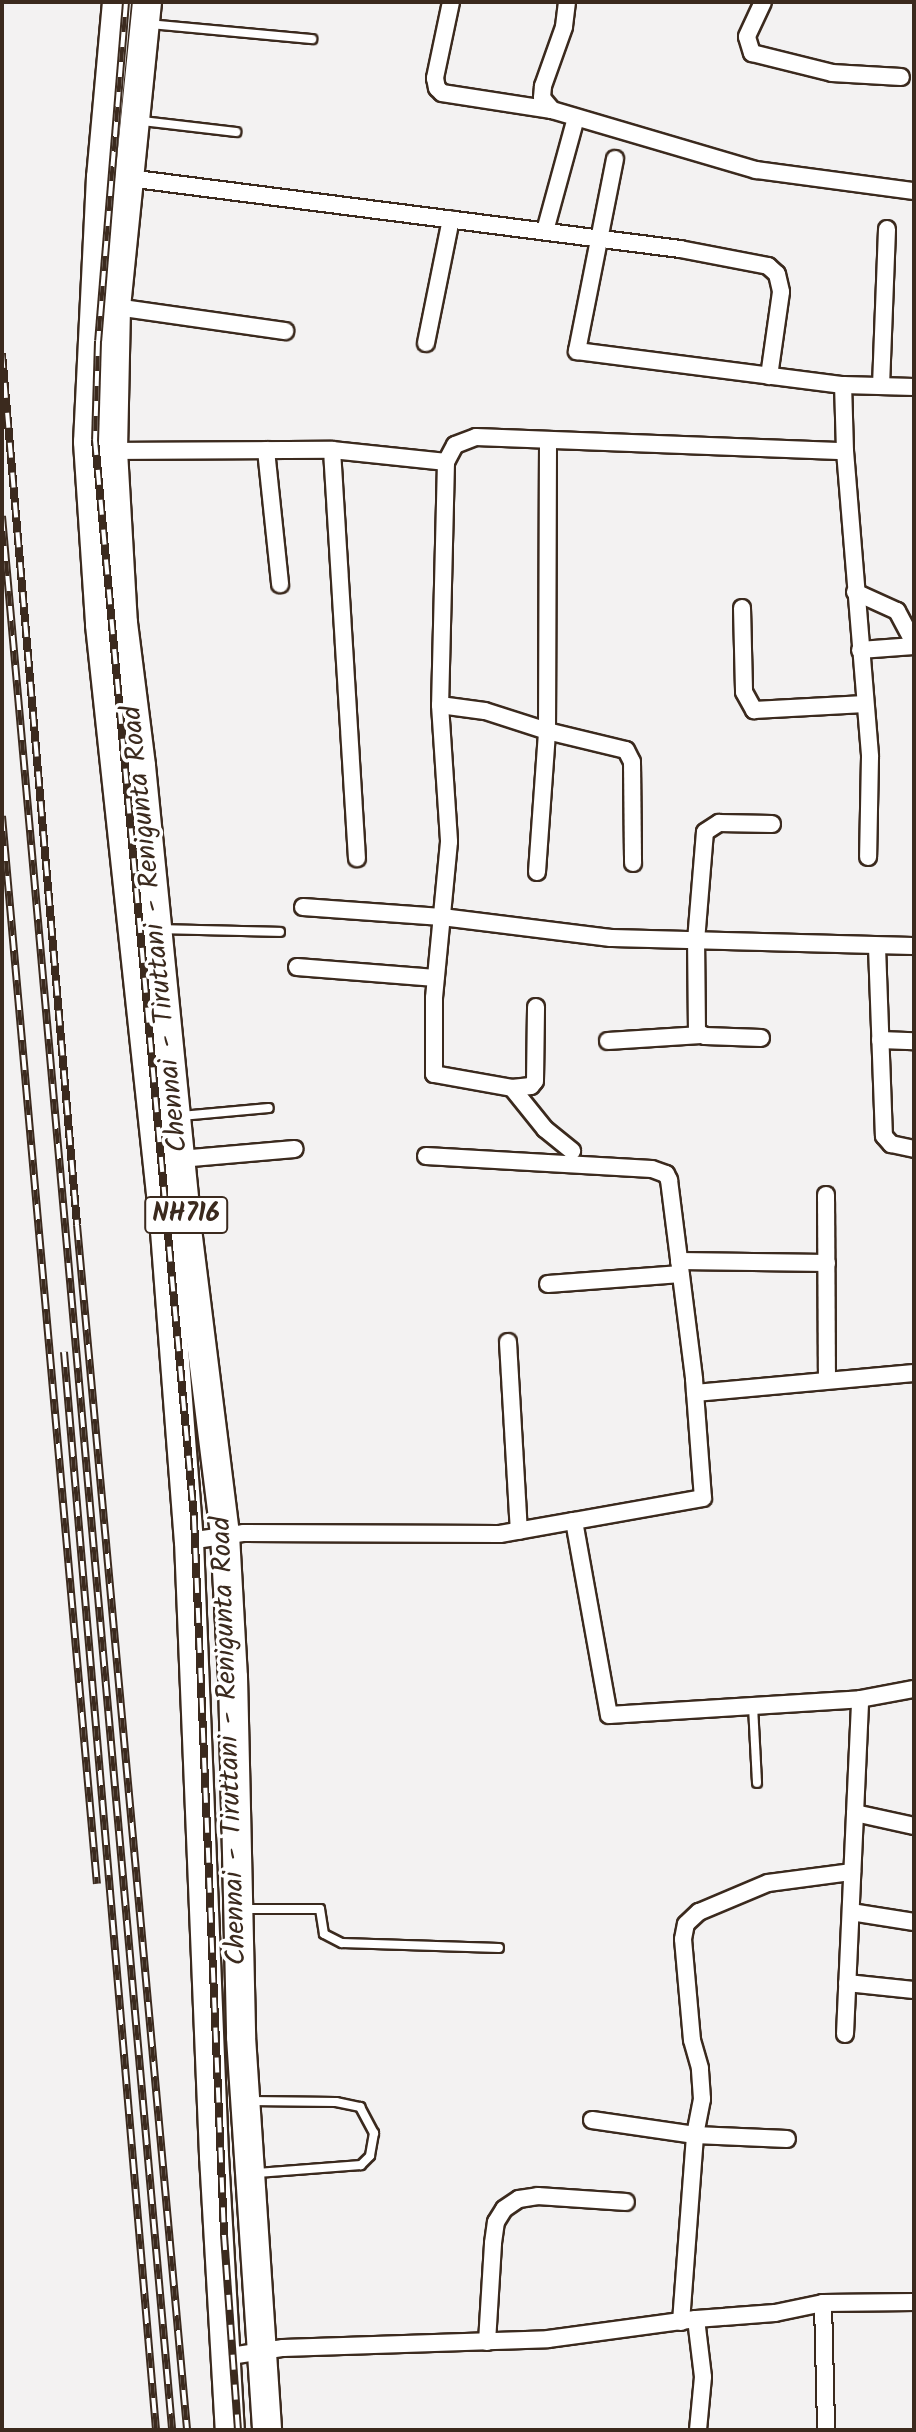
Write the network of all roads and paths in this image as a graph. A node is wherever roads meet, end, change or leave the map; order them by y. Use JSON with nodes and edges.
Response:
{"nodes":[{"id":1,"x":117,"y":2,"type":"edge"},
{"id":2,"x":451,"y":2,"type":"edge"},
{"id":3,"x":567,"y":2,"type":"edge"},
{"id":4,"x":763,"y":2,"type":"edge"},
{"id":5,"x":146,"y":13,"type":"edge"},
{"id":6,"x":312,"y":39,"type":"dead end"},
{"id":7,"x":901,"y":77,"type":"dead end"},
{"id":8,"x":552,"y":110,"type":"junction"},
{"id":9,"x":576,"y":118,"type":"junction"},
{"id":10,"x":135,"y":120,"type":"junction"},
{"id":11,"x":236,"y":132,"type":"dead end"},
{"id":12,"x":615,"y":159,"type":"dead end"},
{"id":13,"x":128,"y":178,"type":"junction"},
{"id":14,"x":914,"y":191,"type":"edge"},
{"id":15,"x":451,"y":219,"type":"junction"},
{"id":16,"x":887,"y":229,"type":"dead end"},
{"id":17,"x":545,"y":231,"type":"junction"},
{"id":18,"x":599,"y":239,"type":"junction"},
{"id":19,"x":116,"y":307,"type":"junction"},
{"id":20,"x":285,"y":331,"type":"dead end"},
{"id":21,"x":426,"y":343,"type":"dead end"},
{"id":22,"x":769,"y":376,"type":"junction"},
{"id":23,"x":843,"y":385,"type":"junction"},
{"id":24,"x":881,"y":386,"type":"junction"},
{"id":25,"x":914,"y":387,"type":"edge"},
{"id":26,"x":548,"y":441,"type":"junction"},
{"id":27,"x":266,"y":450,"type":"junction"},
{"id":28,"x":332,"y":450,"type":"junction"},
{"id":29,"x":101,"y":451,"type":"junction"},
{"id":30,"x":845,"y":451,"type":"junction"},
{"id":31,"x":446,"y":462,"type":"junction"},
{"id":32,"x":280,"y":584,"type":"dead end"},
{"id":33,"x":855,"y":592,"type":"junction"},
{"id":34,"x":742,"y":608,"type":"dead end"},
{"id":35,"x":914,"y":645,"type":"edge"},
{"id":36,"x":860,"y":650,"type":"junction"},
{"id":37,"x":865,"y":704,"type":"junction"},
{"id":38,"x":440,"y":705,"type":"junction"},
{"id":39,"x":547,"y":731,"type":"junction"},
{"id":40,"x":772,"y":824,"type":"dead end"},
{"id":41,"x":868,"y":857,"type":"dead end"},
{"id":42,"x":357,"y":858,"type":"dead end"},
{"id":43,"x":633,"y":863,"type":"dead end"},
{"id":44,"x":537,"y":872,"type":"dead end"},
{"id":45,"x":303,"y":907,"type":"dead end"},
{"id":46,"x":442,"y":917,"type":"junction"},
{"id":47,"x":156,"y":928,"type":"junction"},
{"id":48,"x":280,"y":932,"type":"dead end"},
{"id":49,"x":696,"y":941,"type":"junction"},
{"id":50,"x":914,"y":946,"type":"edge"},
{"id":51,"x":877,"y":947,"type":"junction"},
{"id":52,"x":297,"y":967,"type":"dead end"},
{"id":53,"x":436,"y":978,"type":"junction"},
{"id":54,"x":536,"y":1007,"type":"dead end"},
{"id":55,"x":701,"y":1035,"type":"junction"},
{"id":56,"x":761,"y":1038,"type":"dead end"},
{"id":57,"x":880,"y":1040,"type":"junction"},
{"id":58,"x":608,"y":1041,"type":"dead end"},
{"id":59,"x":914,"y":1041,"type":"edge"},
{"id":60,"x":512,"y":1088,"type":"junction"},
{"id":61,"x":269,"y":1108,"type":"dead end"},
{"id":62,"x":176,"y":1117,"type":"junction"},
{"id":63,"x":295,"y":1149,"type":"dead end"},
{"id":64,"x":914,"y":1149,"type":"edge"},
{"id":65,"x":572,"y":1151,"type":"dead end"},
{"id":66,"x":426,"y":1156,"type":"dead end"},
{"id":67,"x":180,"y":1159,"type":"junction"},
{"id":68,"x":826,"y":1195,"type":"dead end"},
{"id":69,"x":827,"y":1263,"type":"junction"},
{"id":70,"x":680,"y":1267,"type":"junction"},
{"id":71,"x":548,"y":1284,"type":"dead end"},
{"id":72,"x":508,"y":1342,"type":"dead end"},
{"id":73,"x":914,"y":1373,"type":"edge"},
{"id":74,"x":827,"y":1379,"type":"junction"},
{"id":75,"x":695,"y":1393,"type":"junction"},
{"id":76,"x":574,"y":1521,"type":"junction"},
{"id":77,"x":519,"y":1531,"type":"junction"},
{"id":78,"x":225,"y":1535,"type":"junction"},
{"id":79,"x":189,"y":1541,"type":"junction"},
{"id":80,"x":914,"y":1689,"type":"edge"},
{"id":81,"x":860,"y":1699,"type":"junction"},
{"id":82,"x":753,"y":1705,"type":"junction"},
{"id":83,"x":757,"y":1783,"type":"dead end"},
{"id":84,"x":855,"y":1813,"type":"junction"},
{"id":85,"x":914,"y":1826,"type":"edge"},
{"id":86,"x":852,"y":1872,"type":"junction"},
{"id":87,"x":238,"y":1909,"type":"junction"},
{"id":88,"x":851,"y":1912,"type":"junction"},
{"id":89,"x":914,"y":1922,"type":"edge"},
{"id":90,"x":499,"y":1948,"type":"dead end"},
{"id":91,"x":847,"y":1983,"type":"junction"},
{"id":92,"x":914,"y":1990,"type":"edge"},
{"id":93,"x":845,"y":2034,"type":"dead end"},
{"id":94,"x":245,"y":2101,"type":"junction"},
{"id":95,"x":592,"y":2120,"type":"dead end"},
{"id":96,"x":695,"y":2135,"type":"junction"},
{"id":97,"x":787,"y":2139,"type":"dead end"},
{"id":98,"x":250,"y":2174,"type":"junction"},
{"id":99,"x":626,"y":2202,"type":"dead end"},
{"id":100,"x":914,"y":2302,"type":"edge"},
{"id":101,"x":823,"y":2303,"type":"junction"},
{"id":102,"x":689,"y":2320,"type":"junction"},
{"id":103,"x":487,"y":2342,"type":"junction"},
{"id":104,"x":261,"y":2353,"type":"junction"},
{"id":105,"x":224,"y":2357,"type":"junction"},
{"id":106,"x":230,"y":2430,"type":"edge"},
{"id":107,"x":267,"y":2430,"type":"edge"},
{"id":108,"x":698,"y":2430,"type":"edge"},
{"id":109,"x":826,"y":2430,"type":"edge"}],
"edges":[{"from":1,"to":29,"type":"highway","name":"Chennai - Tiruttani - Renigunta Road"},
{"from":2,"to":8,"type":"street"},
{"from":3,"to":8,"type":"street"},
{"from":4,"to":7,"type":"street"},
{"from":5,"to":6,"type":"lane"},
{"from":5,"to":10,"type":"highway","name":"Chennai - Tiruttani - Renigunta Road","number":"NH716"},
{"from":8,"to":9,"type":"street"},
{"from":9,"to":14,"type":"street"},
{"from":9,"to":17,"type":"street"},
{"from":10,"to":11,"type":"lane"},
{"from":10,"to":13,"type":"highway","name":"Chennai - Tiruttani - Renigunta Road","number":"NH716"},
{"from":12,"to":18,"type":"street"},
{"from":13,"to":15,"type":"street"},
{"from":13,"to":19,"type":"highway","name":"Chennai - Tiruttani - Renigunta Road","number":"NH716"},
{"from":15,"to":17,"type":"street"},
{"from":15,"to":21,"type":"street"},
{"from":16,"to":24,"type":"street"},
{"from":17,"to":18,"type":"street"},
{"from":18,"to":22,"type":"street"},
{"from":18,"to":22,"type":"street"},
{"from":19,"to":20,"type":"street"},
{"from":19,"to":29,"type":"highway","name":"Chennai - Tiruttani - Renigunta Road","number":"NH716"},
{"from":22,"to":23,"type":"street"},
{"from":23,"to":24,"type":"street"},
{"from":23,"to":30,"type":"street"},
{"from":24,"to":25,"type":"street"},
{"from":26,"to":30,"type":"street"},
{"from":26,"to":31,"type":"street"},
{"from":26,"to":39,"type":"street"},
{"from":27,"to":28,"type":"street"},
{"from":27,"to":29,"type":"street"},
{"from":27,"to":32,"type":"street"},
{"from":28,"to":31,"type":"street"},
{"from":28,"to":42,"type":"street"},
{"from":29,"to":47,"type":"highway","name":"Chennai - Tiruttani - Renigunta Road","number":"NH716"},
{"from":29,"to":79,"type":"highway","name":"Chennai - Tiruttani - Renigunta Road"},
{"from":30,"to":33,"type":"street"},
{"from":31,"to":38,"type":"street"},
{"from":33,"to":35,"type":"street"},
{"from":33,"to":36,"type":"street"},
{"from":34,"to":37,"type":"street"},
{"from":35,"to":36,"type":"street"},
{"from":36,"to":37,"type":"street"},
{"from":37,"to":41,"type":"street"},
{"from":38,"to":39,"type":"street"},
{"from":38,"to":46,"type":"street"},
{"from":39,"to":43,"type":"street"},
{"from":39,"to":44,"type":"street"},
{"from":40,"to":49,"type":"street"},
{"from":45,"to":46,"type":"street"},
{"from":46,"to":49,"type":"street"},
{"from":46,"to":53,"type":"street"},
{"from":47,"to":48,"type":"lane"},
{"from":47,"to":62,"type":"highway","name":"Chennai - Tiruttani - Renigunta Road","number":"NH716"},
{"from":49,"to":51,"type":"street"},
{"from":49,"to":55,"type":"street"},
{"from":50,"to":51,"type":"street"},
{"from":51,"to":57,"type":"street"},
{"from":52,"to":53,"type":"street"},
{"from":53,"to":60,"type":"street"},
{"from":54,"to":60,"type":"street"},
{"from":55,"to":56,"type":"street"},
{"from":55,"to":58,"type":"street"},
{"from":57,"to":59,"type":"street"},
{"from":57,"to":64,"type":"street"},
{"from":60,"to":65,"type":"street"},
{"from":61,"to":62,"type":"lane"},
{"from":62,"to":67,"type":"highway","name":"Chennai - Tiruttani - Renigunta Road","number":"NH716"},
{"from":63,"to":67,"type":"street"},
{"from":66,"to":70,"type":"street"},
{"from":67,"to":78,"type":"highway","name":"Chennai - Tiruttani - Renigunta Road","number":"NH716"},
{"from":68,"to":69,"type":"street"},
{"from":69,"to":70,"type":"street"},
{"from":69,"to":74,"type":"street"},
{"from":70,"to":71,"type":"street"},
{"from":70,"to":75,"type":"street"},
{"from":72,"to":77,"type":"street"},
{"from":73,"to":74,"type":"street"},
{"from":74,"to":75,"type":"street"},
{"from":75,"to":76,"type":"street"},
{"from":76,"to":77,"type":"street"},
{"from":76,"to":82,"type":"street"},
{"from":77,"to":78,"type":"street"},
{"from":78,"to":79,"type":"street"},
{"from":78,"to":87,"type":"highway","name":"Chennai - Tiruttani - Renigunta Road","number":"NH716"},
{"from":79,"to":105,"type":"highway","name":"Chennai - Tiruttani - Renigunta Road"},
{"from":80,"to":81,"type":"street"},
{"from":81,"to":82,"type":"street"},
{"from":81,"to":84,"type":"street"},
{"from":82,"to":83,"type":"lane"},
{"from":84,"to":85,"type":"street"},
{"from":84,"to":86,"type":"street"},
{"from":86,"to":88,"type":"street"},
{"from":86,"to":96,"type":"street"},
{"from":87,"to":90,"type":"lane"},
{"from":87,"to":94,"type":"highway","name":"Chennai - Tiruttani - Renigunta Road","number":"NH716"},
{"from":88,"to":89,"type":"street"},
{"from":88,"to":91,"type":"street"},
{"from":91,"to":92,"type":"street"},
{"from":91,"to":93,"type":"street"},
{"from":94,"to":98,"type":"highway","name":"Chennai - Tiruttani - Renigunta Road","number":"NH716"},
{"from":94,"to":98,"type":"lane"},
{"from":95,"to":96,"type":"street"},
{"from":96,"to":97,"type":"street"},
{"from":96,"to":102,"type":"street"},
{"from":98,"to":104,"type":"highway","name":"Chennai - Tiruttani - Renigunta Road","number":"NH716"},
{"from":99,"to":103,"type":"street"},
{"from":100,"to":101,"type":"street"},
{"from":101,"to":102,"type":"street"},
{"from":101,"to":109,"type":"street"},
{"from":102,"to":103,"type":"street"},
{"from":102,"to":108,"type":"street"},
{"from":103,"to":104,"type":"street"},
{"from":104,"to":105,"type":"street"},
{"from":104,"to":107,"type":"highway","name":"Chennai - Tiruttani - Renigunta Road","number":"NH716"},
{"from":105,"to":106,"type":"highway","name":"Chennai - Tiruttani - Renigunta Road"}]}
